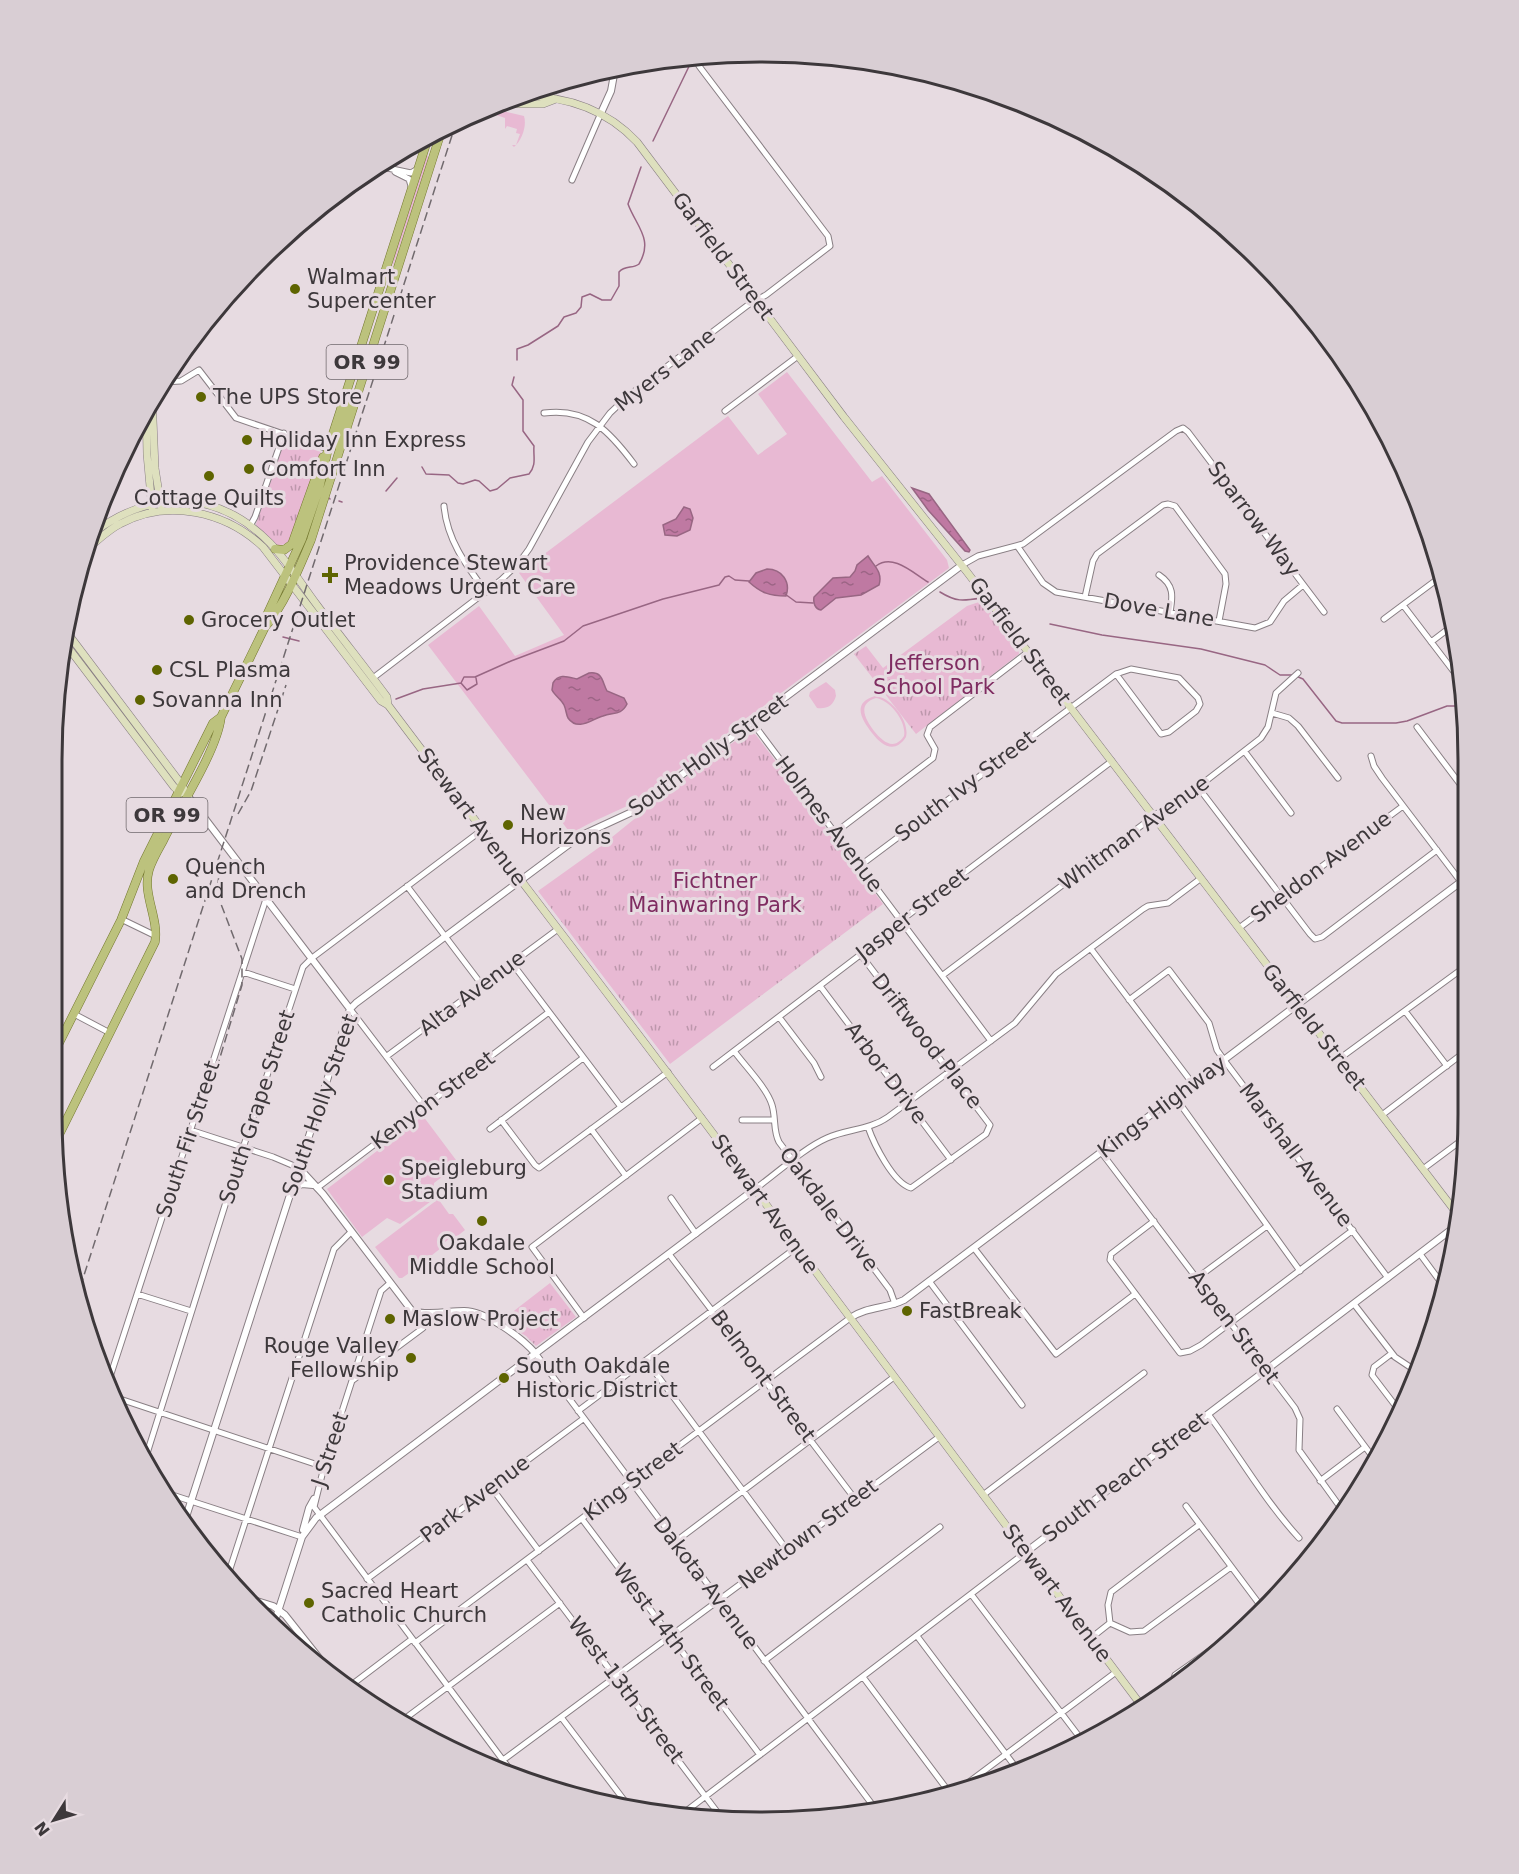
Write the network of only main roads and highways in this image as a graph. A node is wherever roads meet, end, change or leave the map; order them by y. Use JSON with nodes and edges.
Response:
{"nodes":[{"id":1,"x":545,"y":96,"type":"edge"},
{"id":2,"x":556,"y":99,"type":"junction"},
{"id":3,"x":522,"y":104,"type":"edge"},
{"id":4,"x":439,"y":140,"type":"edge"},
{"id":5,"x":425,"y":147,"type":"edge"},
{"id":6,"x":352,"y":376,"type":"junction"},
{"id":7,"x":153,"y":414,"type":"edge"},
{"id":8,"x":146,"y":426,"type":"edge"},
{"id":9,"x":328,"y":448,"type":"junction"},
{"id":10,"x":339,"y":454,"type":"junction"},
{"id":11,"x":160,"y":502,"type":"junction"},
{"id":12,"x":151,"y":504,"type":"junction"},
{"id":13,"x":161,"y":512,"type":"junction"},
{"id":14,"x":152,"y":513,"type":"junction"},
{"id":15,"x":102,"y":527,"type":"edge"},
{"id":16,"x":97,"y":540,"type":"edge"},
{"id":17,"x":275,"y":549,"type":"junction"},
{"id":18,"x":291,"y":576,"type":"junction"},
{"id":19,"x":72,"y":639,"type":"edge"},
{"id":20,"x":341,"y":649,"type":"junction"},
{"id":21,"x":70,"y":650,"type":"edge"},
{"id":22,"x":373,"y":678,"type":"junction"},
{"id":23,"x":388,"y":705,"type":"junction"},
{"id":24,"x":221,"y":717,"type":"junction"},
{"id":25,"x":121,"y":718,"type":"junction"},
{"id":26,"x":207,"y":735,"type":"junction"},
{"id":27,"x":146,"y":736,"type":"junction"},
{"id":28,"x":205,"y":761,"type":"junction"},
{"id":29,"x":182,"y":791,"type":"junction"},
{"id":30,"x":148,"y":893,"type":"junction"},
{"id":31,"x":130,"y":896,"type":"junction"},
{"id":32,"x":62,"y":1037,"type":"edge"},
{"id":33,"x":62,"y":1128,"type":"edge"},
{"id":34,"x":1452,"y":1207,"type":"edge"},
{"id":35,"x":1138,"y":1701,"type":"edge"}],
"edges":[{"from":1,"to":2,"type":"main road","name":"Garfield Street"},
{"from":2,"to":3,"type":"main road","name":"Garfield Street"},
{"from":2,"to":34,"type":"main road","name":"Garfield Street"},
{"from":4,"to":10,"type":"main road","number":"OR 99"},
{"from":5,"to":6,"type":"main road","number":"OR 99"},
{"from":6,"to":9,"type":"main road","number":"OR 99"},
{"from":6,"to":10,"type":"main road"},
{"from":7,"to":11,"type":"main road"},
{"from":8,"to":12,"type":"main road"},
{"from":9,"to":17,"type":"main road"},
{"from":9,"to":18,"type":"main road","number":"OR 99"},
{"from":10,"to":18,"type":"main road","number":"OR 99"},
{"from":11,"to":12,"type":"main road"},
{"from":11,"to":13,"type":"main road"},
{"from":11,"to":17,"type":"main road"},
{"from":12,"to":14,"type":"main road"},
{"from":12,"to":15,"type":"main road"},
{"from":13,"to":14,"type":"main road"},
{"from":13,"to":18,"type":"main road"},
{"from":14,"to":16,"type":"main road"},
{"from":17,"to":18,"type":"main road"},
{"from":18,"to":20,"type":"main road","name":"Stewart Avenue"},
{"from":18,"to":22,"type":"main road","name":"Stewart Avenue"},
{"from":18,"to":24,"type":"main road","number":"OR 99"},
{"from":19,"to":27,"type":"main road"},
{"from":20,"to":22,"type":"main road"},
{"from":20,"to":23,"type":"main road","name":"Stewart Avenue"},
{"from":21,"to":25,"type":"main road"},
{"from":22,"to":23,"type":"main road","name":"Stewart Avenue"},
{"from":23,"to":35,"type":"main road","name":"Stewart Avenue"},
{"from":24,"to":26,"type":"main road","number":"OR 99"},
{"from":24,"to":28,"type":"main road","number":"OR 99"},
{"from":25,"to":27,"type":"main road"},
{"from":25,"to":29,"type":"main road"},
{"from":26,"to":28,"type":"main road"},
{"from":26,"to":29,"type":"main road","number":"OR 99"},
{"from":27,"to":29,"type":"main road"},
{"from":28,"to":29,"type":"main road","number":"OR 99"},
{"from":29,"to":30,"type":"main road","number":"OR 99"},
{"from":29,"to":31,"type":"main road","number":"OR 99"},
{"from":30,"to":31,"type":"main road"},
{"from":30,"to":33,"type":"main road","number":"OR 99"},
{"from":31,"to":32,"type":"main road","number":"OR 99"}]}
